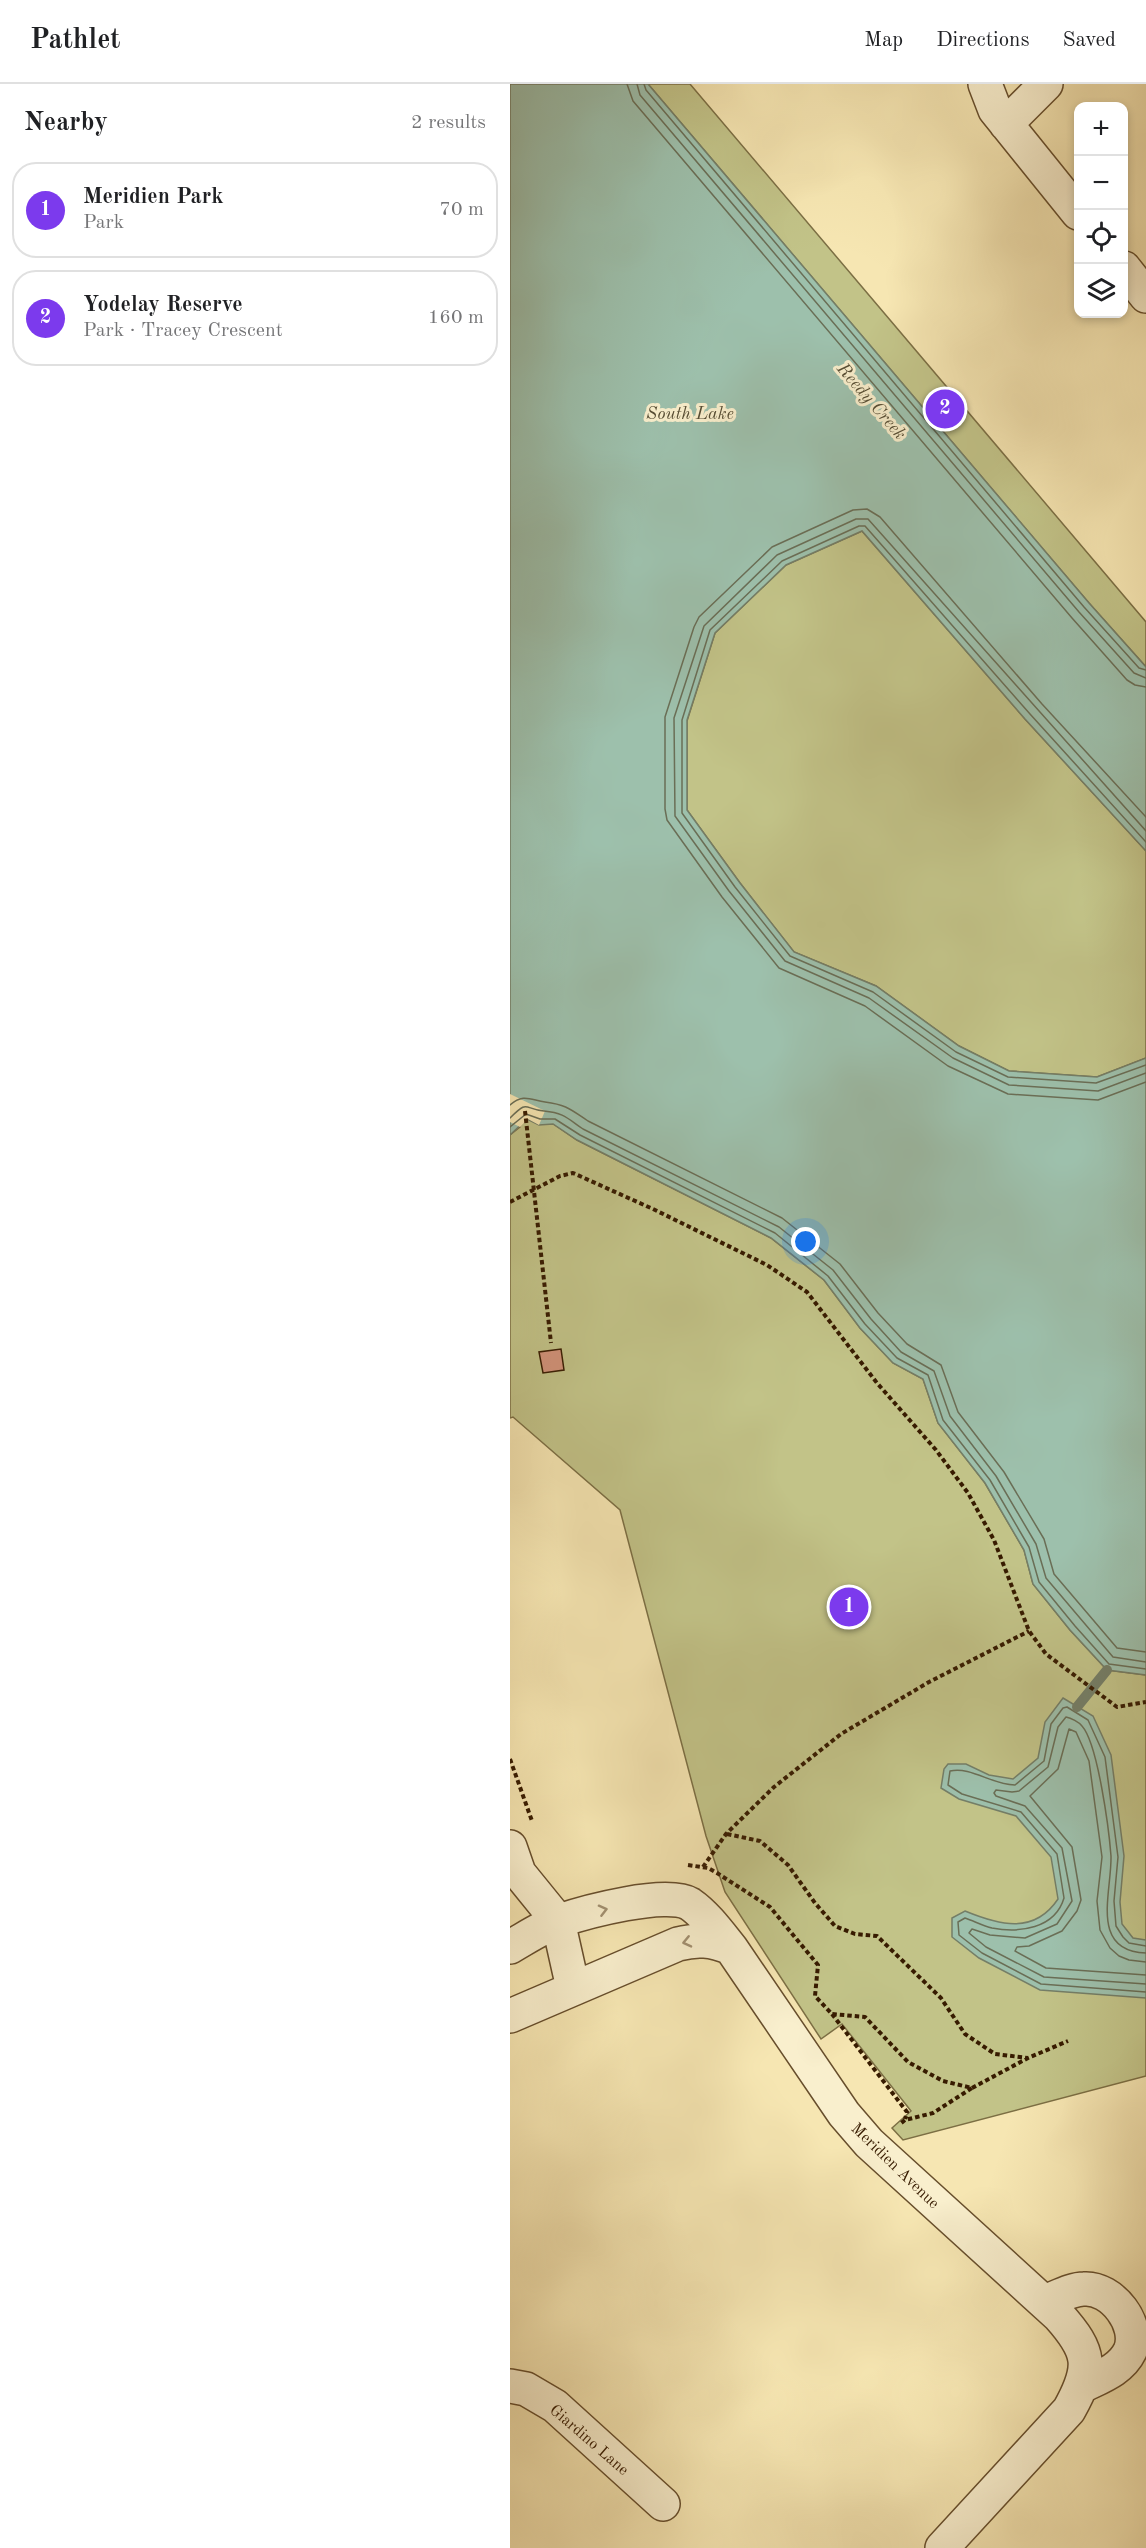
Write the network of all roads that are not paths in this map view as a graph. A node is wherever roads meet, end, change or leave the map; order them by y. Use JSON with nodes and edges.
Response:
{"nodes":[{"id":1,"x":985,"y":84,"type":"edge"},
{"id":2,"x":1046,"y":84,"type":"edge"},
{"id":3,"x":1006,"y":124,"type":"junction"},
{"id":4,"x":1076,"y":210,"type":"edge"},
{"id":5,"x":1128,"y":273,"type":"edge"},
{"id":6,"x":1146,"y":296,"type":"edge"},
{"id":7,"x":510,"y":1847,"type":"edge"},
{"id":8,"x":558,"y":1921,"type":"junction"},
{"id":9,"x":510,"y":1947,"type":"edge"},
{"id":10,"x":731,"y":1948,"type":"junction"},
{"id":11,"x":573,"y":1988,"type":"junction"},
{"id":12,"x":510,"y":2016,"type":"edge"},
{"id":13,"x":1044,"y":2302,"type":"junction"},
{"id":14,"x":510,"y":2386,"type":"edge"},
{"id":15,"x":1082,"y":2386,"type":"junction"},
{"id":16,"x":663,"y":2504,"type":"dead end"},
{"id":17,"x":942,"y":2548,"type":"edge"}],
"edges":[{"from":1,"to":3,"type":"street"},
{"from":2,"to":3,"type":"street"},
{"from":3,"to":4,"type":"street"},
{"from":5,"to":6,"type":"street"},
{"from":7,"to":8,"type":"street"},
{"from":8,"to":9,"type":"street","name":"Meridien Avenue"},
{"from":8,"to":10,"type":"street","name":"Meridien Avenue","one_way":true},
{"from":8,"to":11,"type":"street"},
{"from":10,"to":11,"type":"street","one_way":true},
{"from":10,"to":13,"type":"street","name":"Meridien Avenue"},
{"from":11,"to":12,"type":"street"},
{"from":13,"to":15,"type":"street","name":"Meridien Avenue"},
{"from":13,"to":15,"type":"street"},
{"from":14,"to":16,"type":"street","name":"Giardino Lane"},
{"from":15,"to":17,"type":"street","name":"Meridien Avenue"}]}
